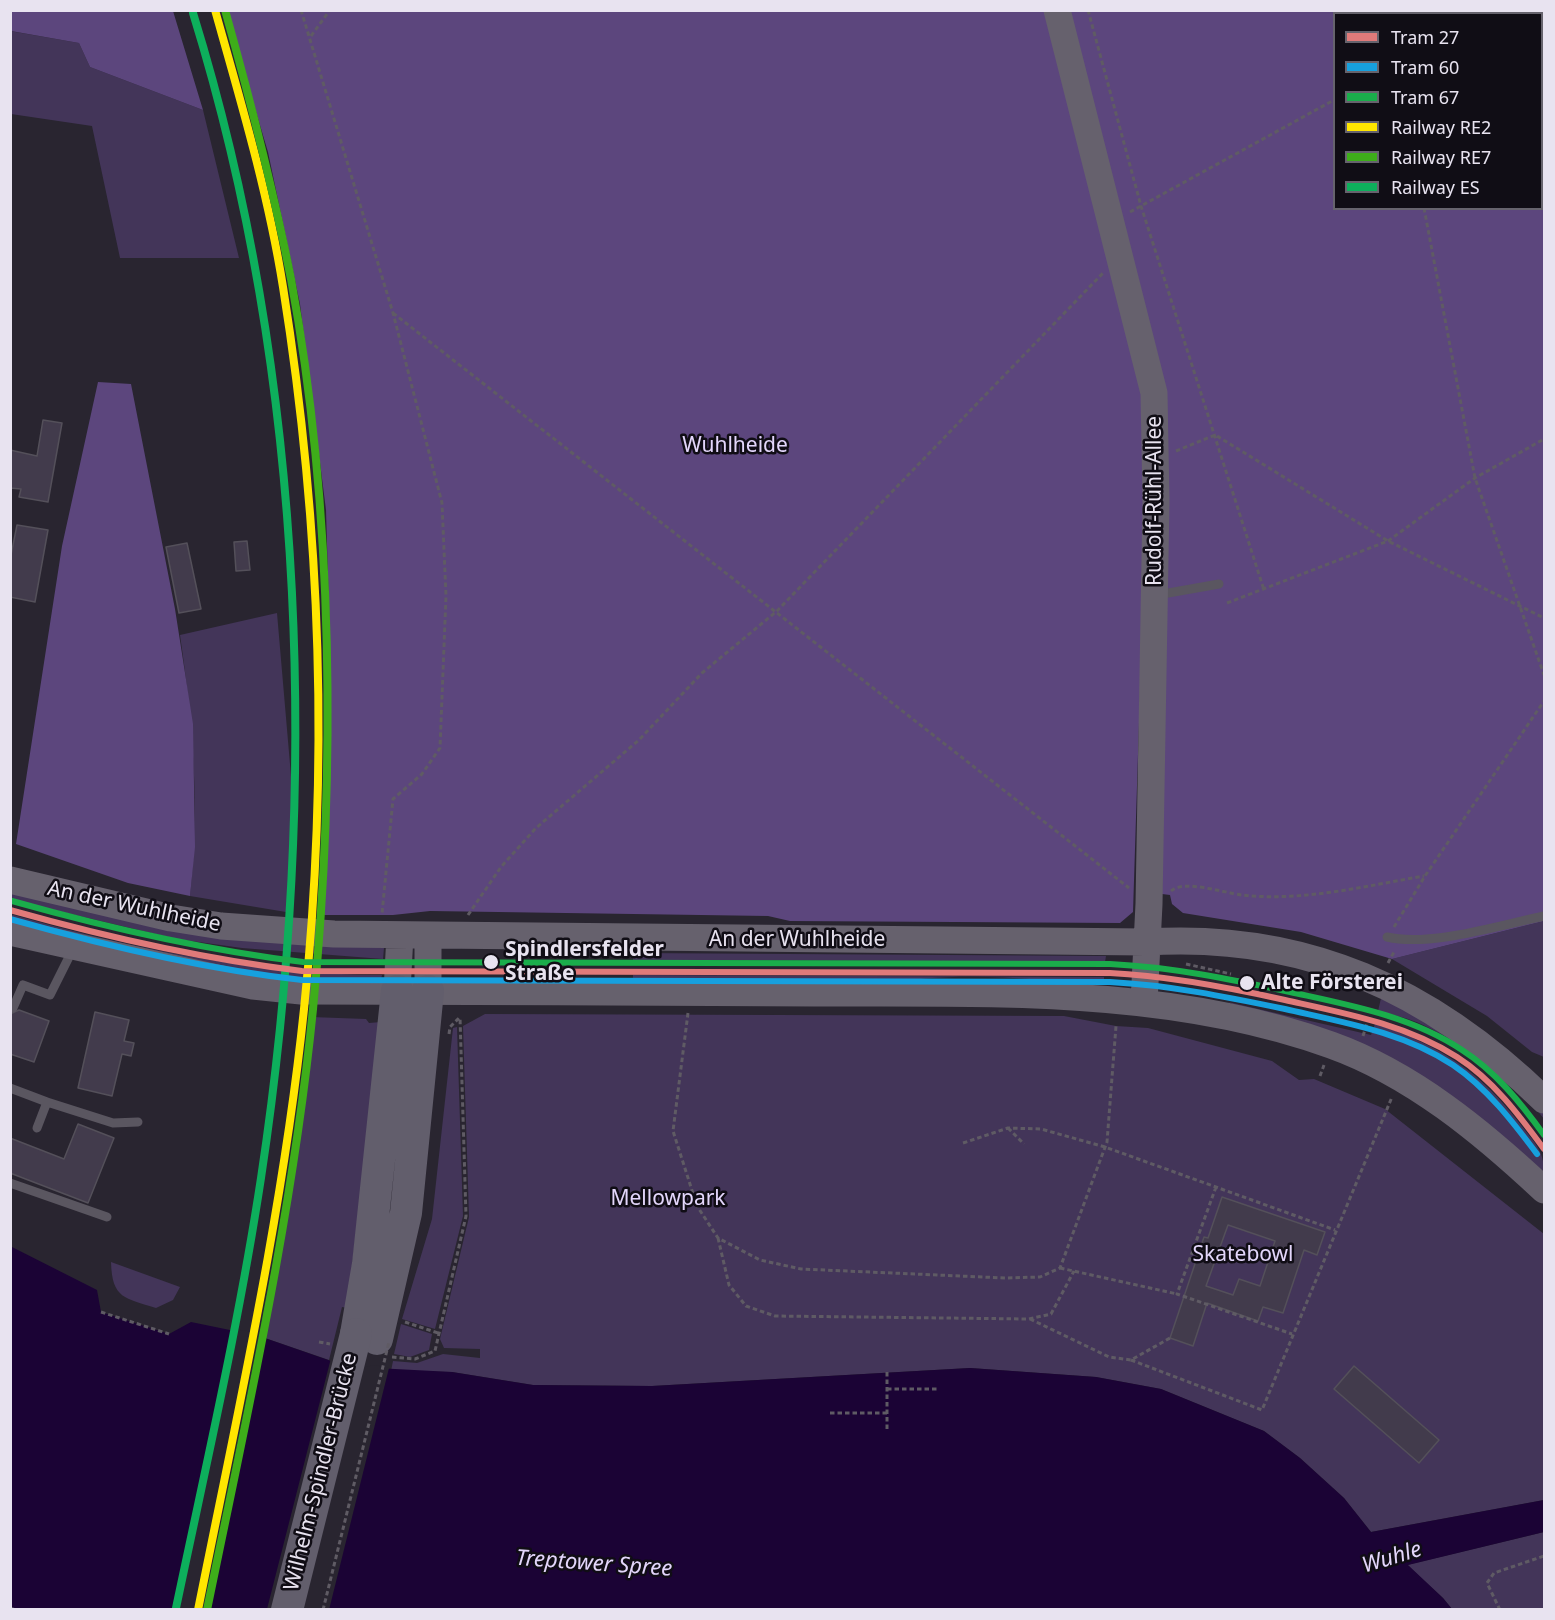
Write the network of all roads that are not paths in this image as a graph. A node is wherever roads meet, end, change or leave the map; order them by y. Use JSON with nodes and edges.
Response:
{"nodes":[{"id":1,"x":1057,"y":10,"type":"edge"},
{"id":2,"x":1219,"y":584,"type":"dead end"},
{"id":3,"x":1154,"y":595,"type":"junction"},
{"id":4,"x":10,"y":880,"type":"edge"},
{"id":5,"x":1545,"y":916,"type":"edge"},
{"id":6,"x":391,"y":927,"type":"junction"},
{"id":7,"x":10,"y":932,"type":"edge"},
{"id":8,"x":428,"y":936,"type":"junction"},
{"id":9,"x":1387,"y":938,"type":"road end"},
{"id":10,"x":1146,"y":942,"type":"junction"},
{"id":11,"x":68,"y":958,"type":"junction"},
{"id":12,"x":412,"y":991,"type":"junction"},
{"id":13,"x":1144,"y":1003,"type":"junction"},
{"id":14,"x":13,"y":1008,"type":"dead end"},
{"id":15,"x":10,"y":1088,"type":"edge"},
{"id":16,"x":1545,"y":1100,"type":"edge"},
{"id":17,"x":47,"y":1102,"type":"junction"},
{"id":18,"x":138,"y":1122,"type":"dead end"},
{"id":19,"x":37,"y":1128,"type":"dead end"},
{"id":20,"x":10,"y":1183,"type":"edge"},
{"id":21,"x":1545,"y":1190,"type":"edge"},
{"id":22,"x":107,"y":1217,"type":"dead end"},
{"id":23,"x":380,"y":1338,"type":"junction"},
{"id":24,"x":287,"y":1610,"type":"edge"},
{"id":25,"x":309,"y":1610,"type":"edge"}],
"edges":[{"from":1,"to":3,"type":"main road","name":"Rudolf-Rühl-Allee"},
{"from":2,"to":3,"type":"lane"},
{"from":3,"to":10,"type":"main road","name":"Rudolf-Rühl-Allee"},
{"from":4,"to":6,"type":"main road","name":"An der Wuhlheide"},
{"from":5,"to":9,"type":"lane"},
{"from":6,"to":8,"type":"main road","name":"An der Wuhlheide"},
{"from":6,"to":12,"type":"main road"},
{"from":7,"to":11,"type":"main road"},
{"from":8,"to":10,"type":"main road","name":"An der Wuhlheide"},
{"from":8,"to":12,"type":"main road"},
{"from":10,"to":13,"type":"main road","name":"Rudolf-Rühl-Allee"},
{"from":10,"to":16,"type":"main road","name":"An der Wuhlheide"},
{"from":11,"to":12,"type":"main road"},
{"from":11,"to":14,"type":"lane"},
{"from":12,"to":13,"type":"main road"},
{"from":12,"to":23,"type":"highway"},
{"from":13,"to":21,"type":"main road"},
{"from":15,"to":17,"type":"lane"},
{"from":17,"to":18,"type":"lane"},
{"from":17,"to":19,"type":"lane"},
{"from":20,"to":22,"type":"lane"},
{"from":23,"to":24,"type":"highway","name":"Wilhelm-Spindler-Brücke","bridge":true},
{"from":23,"to":25,"type":"highway","name":"Wilhelm-Spindler-Brücke"}]}
